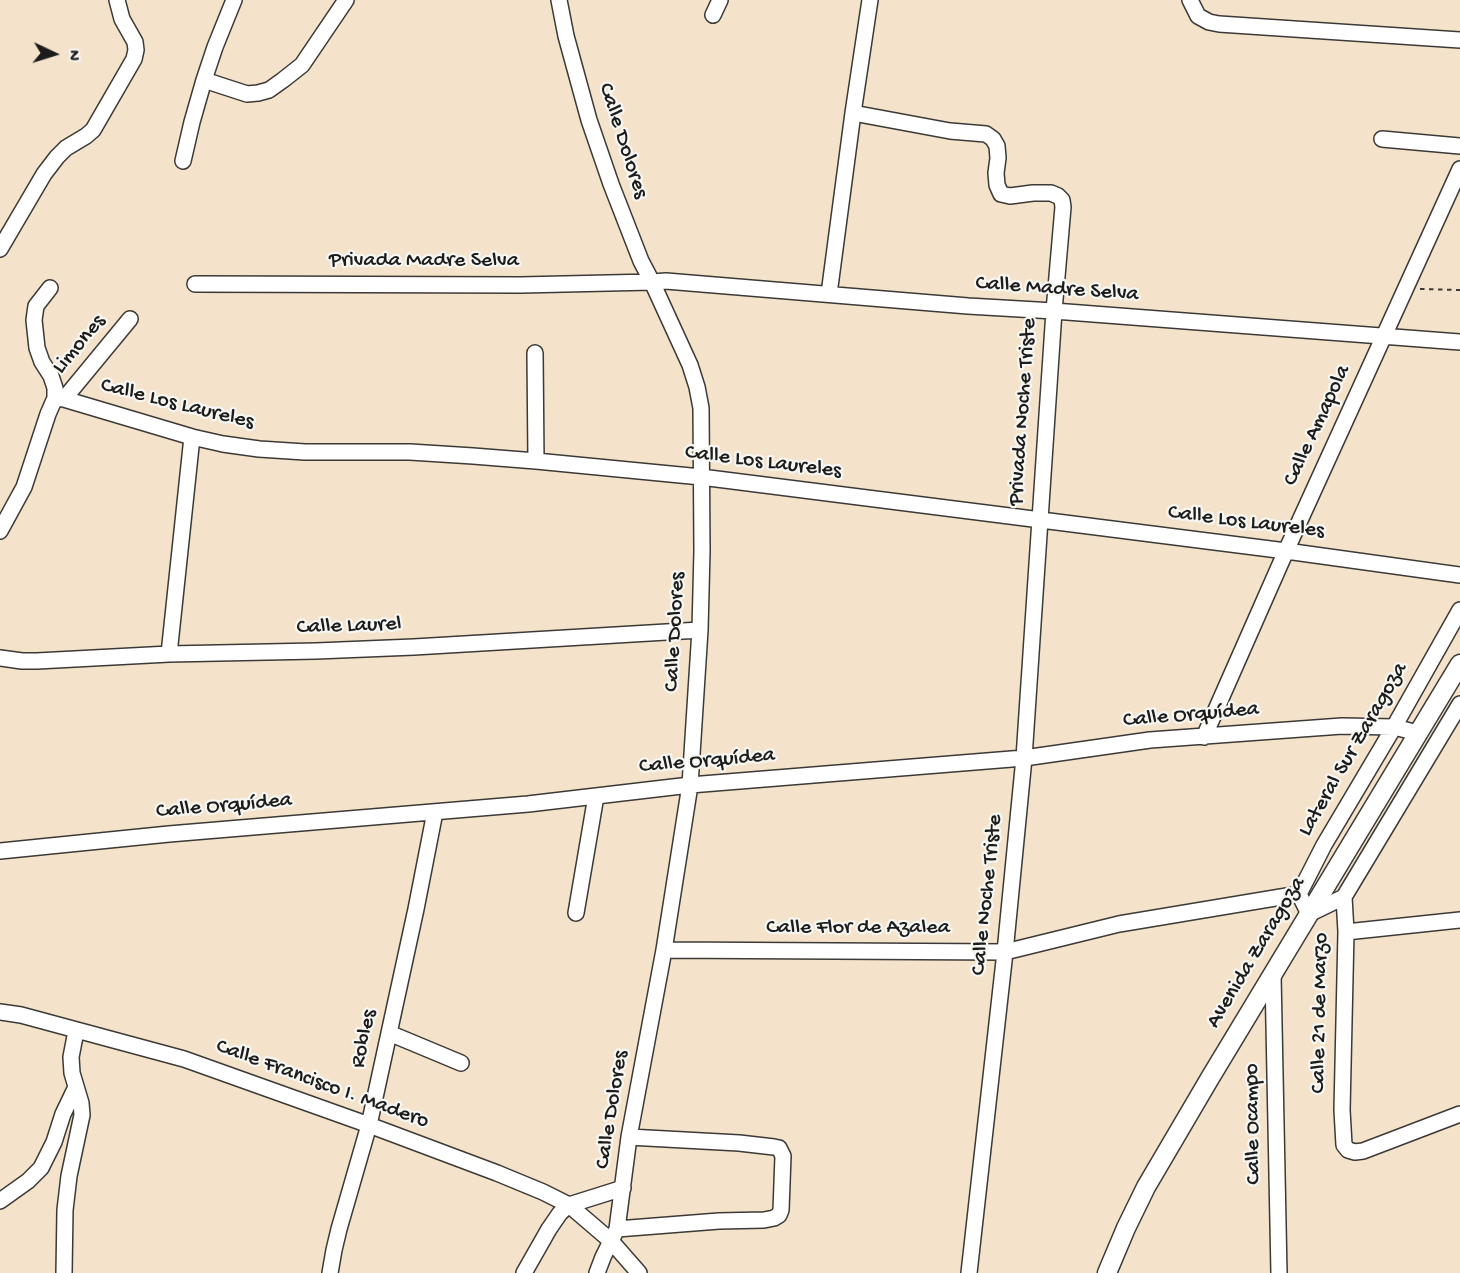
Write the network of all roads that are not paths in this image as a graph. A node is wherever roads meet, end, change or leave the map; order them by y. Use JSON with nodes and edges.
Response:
{"nodes":[{"id":1,"x":117,"y":0,"type":"edge"},
{"id":2,"x":234,"y":0,"type":"edge"},
{"id":3,"x":346,"y":0,"type":"edge"},
{"id":4,"x":559,"y":0,"type":"edge"},
{"id":5,"x":720,"y":0,"type":"edge"},
{"id":6,"x":870,"y":0,"type":"edge"},
{"id":7,"x":1190,"y":0,"type":"edge"},
{"id":8,"x":713,"y":15,"type":"dead end"},
{"id":9,"x":1460,"y":40,"type":"edge"},
{"id":10,"x":204,"y":80,"type":"junction"},
{"id":11,"x":853,"y":113,"type":"junction"},
{"id":12,"x":1382,"y":139,"type":"dead end"},
{"id":13,"x":1460,"y":146,"type":"edge"},
{"id":14,"x":183,"y":161,"type":"dead end"},
{"id":15,"x":1460,"y":169,"type":"edge"},
{"id":16,"x":0,"y":249,"type":"edge"},
{"id":17,"x":652,"y":282,"type":"junction"},
{"id":18,"x":195,"y":284,"type":"dead end"},
{"id":19,"x":50,"y":288,"type":"dead end"},
{"id":20,"x":829,"y":294,"type":"junction"},
{"id":21,"x":1054,"y":311,"type":"junction"},
{"id":22,"x":130,"y":319,"type":"dead end"},
{"id":23,"x":1384,"y":336,"type":"junction"},
{"id":24,"x":1460,"y":342,"type":"edge"},
{"id":25,"x":535,"y":353,"type":"dead end"},
{"id":26,"x":60,"y":398,"type":"junction"},
{"id":27,"x":192,"y":437,"type":"junction"},
{"id":28,"x":536,"y":460,"type":"junction"},
{"id":29,"x":701,"y":477,"type":"junction"},
{"id":30,"x":1040,"y":520,"type":"junction"},
{"id":31,"x":0,"y":531,"type":"edge"},
{"id":32,"x":1286,"y":551,"type":"junction"},
{"id":33,"x":1460,"y":574,"type":"edge"},
{"id":34,"x":1460,"y":610,"type":"edge"},
{"id":35,"x":700,"y":630,"type":"junction"},
{"id":36,"x":169,"y":654,"type":"junction"},
{"id":37,"x":0,"y":658,"type":"edge"},
{"id":38,"x":1460,"y":664,"type":"edge"},
{"id":39,"x":1433,"y":709,"type":"junction"},
{"id":40,"x":1459,"y":709,"type":"edge"},
{"id":41,"x":1394,"y":727,"type":"junction"},
{"id":42,"x":1419,"y":733,"type":"junction"},
{"id":43,"x":1204,"y":736,"type":"junction"},
{"id":44,"x":1024,"y":758,"type":"junction"},
{"id":45,"x":690,"y":785,"type":"junction"},
{"id":46,"x":596,"y":796,"type":"junction"},
{"id":47,"x":435,"y":812,"type":"junction"},
{"id":48,"x":0,"y":851,"type":"edge"},
{"id":49,"x":1299,"y":894,"type":"junction"},
{"id":50,"x":1344,"y":897,"type":"junction"},
{"id":51,"x":576,"y":913,"type":"dead end"},
{"id":52,"x":1309,"y":914,"type":"junction"},
{"id":53,"x":1460,"y":920,"type":"edge"},
{"id":54,"x":1346,"y":932,"type":"junction"},
{"id":55,"x":664,"y":950,"type":"junction"},
{"id":56,"x":1005,"y":952,"type":"junction"},
{"id":57,"x":1273,"y":975,"type":"junction"},
{"id":58,"x":0,"y":1012,"type":"edge"},
{"id":59,"x":76,"y":1031,"type":"junction"},
{"id":60,"x":389,"y":1033,"type":"junction"},
{"id":61,"x":461,"y":1063,"type":"dead end"},
{"id":62,"x":76,"y":1087,"type":"junction"},
{"id":63,"x":1460,"y":1114,"type":"edge"},
{"id":64,"x":369,"y":1125,"type":"junction"},
{"id":65,"x":629,"y":1137,"type":"junction"},
{"id":66,"x":622,"y":1188,"type":"junction"},
{"id":67,"x":0,"y":1201,"type":"edge"},
{"id":68,"x":569,"y":1205,"type":"junction"},
{"id":69,"x":614,"y":1235,"type":"junction"},
{"id":70,"x":64,"y":1273,"type":"edge"},
{"id":71,"x":330,"y":1273,"type":"edge"},
{"id":72,"x":524,"y":1273,"type":"edge"},
{"id":73,"x":597,"y":1273,"type":"edge"},
{"id":74,"x":639,"y":1273,"type":"edge"},
{"id":75,"x":969,"y":1273,"type":"edge"},
{"id":76,"x":1107,"y":1273,"type":"edge"},
{"id":77,"x":1279,"y":1273,"type":"edge"}],
"edges":[{"from":1,"to":16,"type":"street"},
{"from":2,"to":10,"type":"street"},
{"from":3,"to":10,"type":"street"},
{"from":4,"to":17,"type":"street","name":"Calle Dolores"},
{"from":5,"to":8,"type":"street"},
{"from":6,"to":11,"type":"street"},
{"from":7,"to":9,"type":"street"},
{"from":10,"to":14,"type":"street"},
{"from":11,"to":20,"type":"street"},
{"from":11,"to":21,"type":"street","name":"Privada Noche Triste"},
{"from":12,"to":13,"type":"street"},
{"from":15,"to":23,"type":"street","name":"Calle Amapola"},
{"from":17,"to":18,"type":"street","name":"Privada Madre Selva"},
{"from":17,"to":20,"type":"street","name":"Calle Madre Selva"},
{"from":17,"to":29,"type":"street","name":"Calle Dolores"},
{"from":19,"to":26,"type":"street"},
{"from":20,"to":21,"type":"street","name":"Calle Madre Selva"},
{"from":21,"to":23,"type":"street","name":"Calle Madre Selva"},
{"from":21,"to":30,"type":"street","name":"Privada Noche Triste"},
{"from":22,"to":26,"type":"street","name":"Limones"},
{"from":23,"to":24,"type":"street","name":"Calle Madre Selva"},
{"from":23,"to":32,"type":"street","name":"Calle Amapola"},
{"from":25,"to":28,"type":"street"},
{"from":26,"to":27,"type":"street","name":"Calle Los Laureles"},
{"from":26,"to":31,"type":"street","name":"Limones"},
{"from":27,"to":28,"type":"street","name":"Calle Los Laureles"},
{"from":27,"to":36,"type":"street"},
{"from":28,"to":29,"type":"street","name":"Calle Los Laureles"},
{"from":29,"to":30,"type":"street","name":"Calle Los Laureles"},
{"from":29,"to":35,"type":"street","name":"Calle Dolores"},
{"from":30,"to":32,"type":"street","name":"Calle Los Laureles"},
{"from":30,"to":44,"type":"street","name":"Calle Noche Triste"},
{"from":32,"to":33,"type":"street","name":"Calle Los Laureles"},
{"from":32,"to":43,"type":"street","name":"Calle Amapola"},
{"from":34,"to":41,"type":"street","name":"Lateral Sur Zaragoza"},
{"from":35,"to":36,"type":"street","name":"Calle Laurel"},
{"from":35,"to":45,"type":"street","name":"Calle Dolores"},
{"from":36,"to":37,"type":"street","name":"Calle Laurel"},
{"from":38,"to":39,"type":"main road","name":"Avenida Zaragoza"},
{"from":39,"to":40,"type":"street"},
{"from":39,"to":42,"type":"main road","name":"Avenida Zaragoza"},
{"from":40,"to":50,"type":"street"},
{"from":41,"to":42,"type":"street","name":"Calle Orquídea"},
{"from":41,"to":43,"type":"street","name":"Calle Orquídea"},
{"from":41,"to":49,"type":"street","name":"Lateral Sur Zaragoza"},
{"from":42,"to":52,"type":"main road","name":"Avenida Zaragoza"},
{"from":43,"to":44,"type":"street","name":"Calle Orquídea"},
{"from":44,"to":45,"type":"street","name":"Calle Orquídea"},
{"from":44,"to":56,"type":"street","name":"Calle Noche Triste"},
{"from":45,"to":46,"type":"street","name":"Calle Orquídea"},
{"from":45,"to":55,"type":"street","name":"Calle Dolores"},
{"from":46,"to":47,"type":"street","name":"Calle Orquídea"},
{"from":46,"to":51,"type":"street"},
{"from":47,"to":48,"type":"street","name":"Calle Orquídea"},
{"from":47,"to":60,"type":"street","name":"Robles"},
{"from":49,"to":52,"type":"street"},
{"from":49,"to":56,"type":"street","name":"Calle Flor de Azalea"},
{"from":50,"to":52,"type":"street"},
{"from":50,"to":54,"type":"street","name":"Calle 21 de Marzo"},
{"from":52,"to":57,"type":"main road","name":"Avenida Zaragoza"},
{"from":53,"to":54,"type":"street"},
{"from":54,"to":63,"type":"street","name":"Calle 21 de Marzo"},
{"from":55,"to":56,"type":"street","name":"Calle Flor de Azalea"},
{"from":55,"to":65,"type":"street","name":"Calle Dolores"},
{"from":56,"to":75,"type":"street","name":"Calle Noche Triste"},
{"from":57,"to":76,"type":"main road","name":"Avenida Zaragoza"},
{"from":57,"to":77,"type":"street","name":"Calle Ocampo"},
{"from":58,"to":59,"type":"street","name":"Calle Francisco I. Madero"},
{"from":59,"to":62,"type":"street"},
{"from":59,"to":64,"type":"street","name":"Calle Francisco I. Madero"},
{"from":60,"to":61,"type":"street"},
{"from":60,"to":64,"type":"street","name":"Robles"},
{"from":62,"to":67,"type":"street"},
{"from":62,"to":70,"type":"street"},
{"from":64,"to":68,"type":"street","name":"Calle Francisco I. Madero"},
{"from":64,"to":71,"type":"street","name":"Robles"},
{"from":65,"to":66,"type":"street","name":"Calle Dolores"},
{"from":65,"to":69,"type":"street"},
{"from":66,"to":68,"type":"street"},
{"from":66,"to":69,"type":"street","name":"Calle Dolores"},
{"from":68,"to":69,"type":"street","name":"Calle Francisco I. Madero"},
{"from":68,"to":72,"type":"street"},
{"from":69,"to":73,"type":"street","name":"Calle Dolores"},
{"from":69,"to":74,"type":"street"}]}
